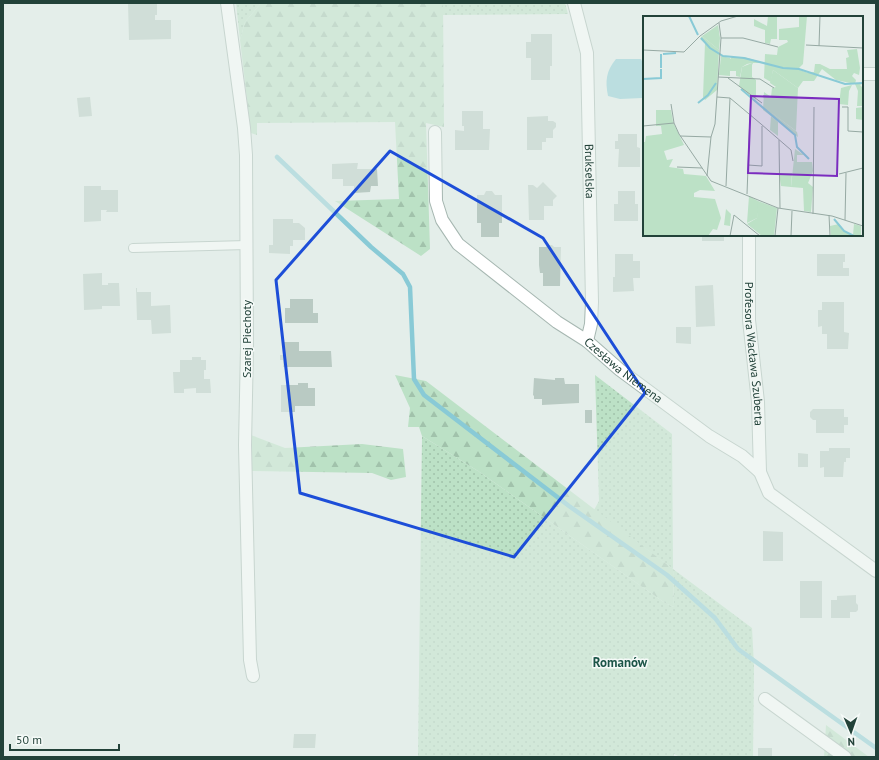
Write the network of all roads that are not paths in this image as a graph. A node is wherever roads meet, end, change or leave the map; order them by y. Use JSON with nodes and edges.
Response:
{"nodes":[{"id":1,"x":227,"y":3,"type":"edge"},
{"id":2,"x":574,"y":3,"type":"edge"},
{"id":3,"x":863,"y":74,"type":"edge"},
{"id":4,"x":876,"y":74,"type":"edge"},
{"id":5,"x":435,"y":132,"type":"dead end"},
{"id":6,"x":749,"y":236,"type":"edge"},
{"id":7,"x":246,"y":245,"type":"junction"},
{"id":8,"x":133,"y":248,"type":"dead end"},
{"id":9,"x":587,"y":341,"type":"junction"},
{"id":10,"x":760,"y":472,"type":"junction"},
{"id":11,"x":876,"y":571,"type":"edge"},
{"id":12,"x":252,"y":676,"type":"dead end"},
{"id":13,"x":765,"y":699,"type":"dead end"},
{"id":14,"x":846,"y":757,"type":"edge"}],
"edges":[{"from":1,"to":7,"type":"street","name":"Szarej Piechoty"},
{"from":2,"to":9,"type":"street","name":"Brukselska"},
{"from":3,"to":4,"type":"street"},
{"from":5,"to":9,"type":"street","name":"Czesława Niemena"},
{"from":6,"to":10,"type":"street","name":"Profesora Wacława Szuberta"},
{"from":7,"to":8,"type":"lane"},
{"from":7,"to":12,"type":"street","name":"Szarej Piechoty"},
{"from":9,"to":10,"type":"street","name":"Czesława Niemena"},
{"from":10,"to":11,"type":"street","name":"Czesława Niemena"},
{"from":13,"to":14,"type":"street"}]}
